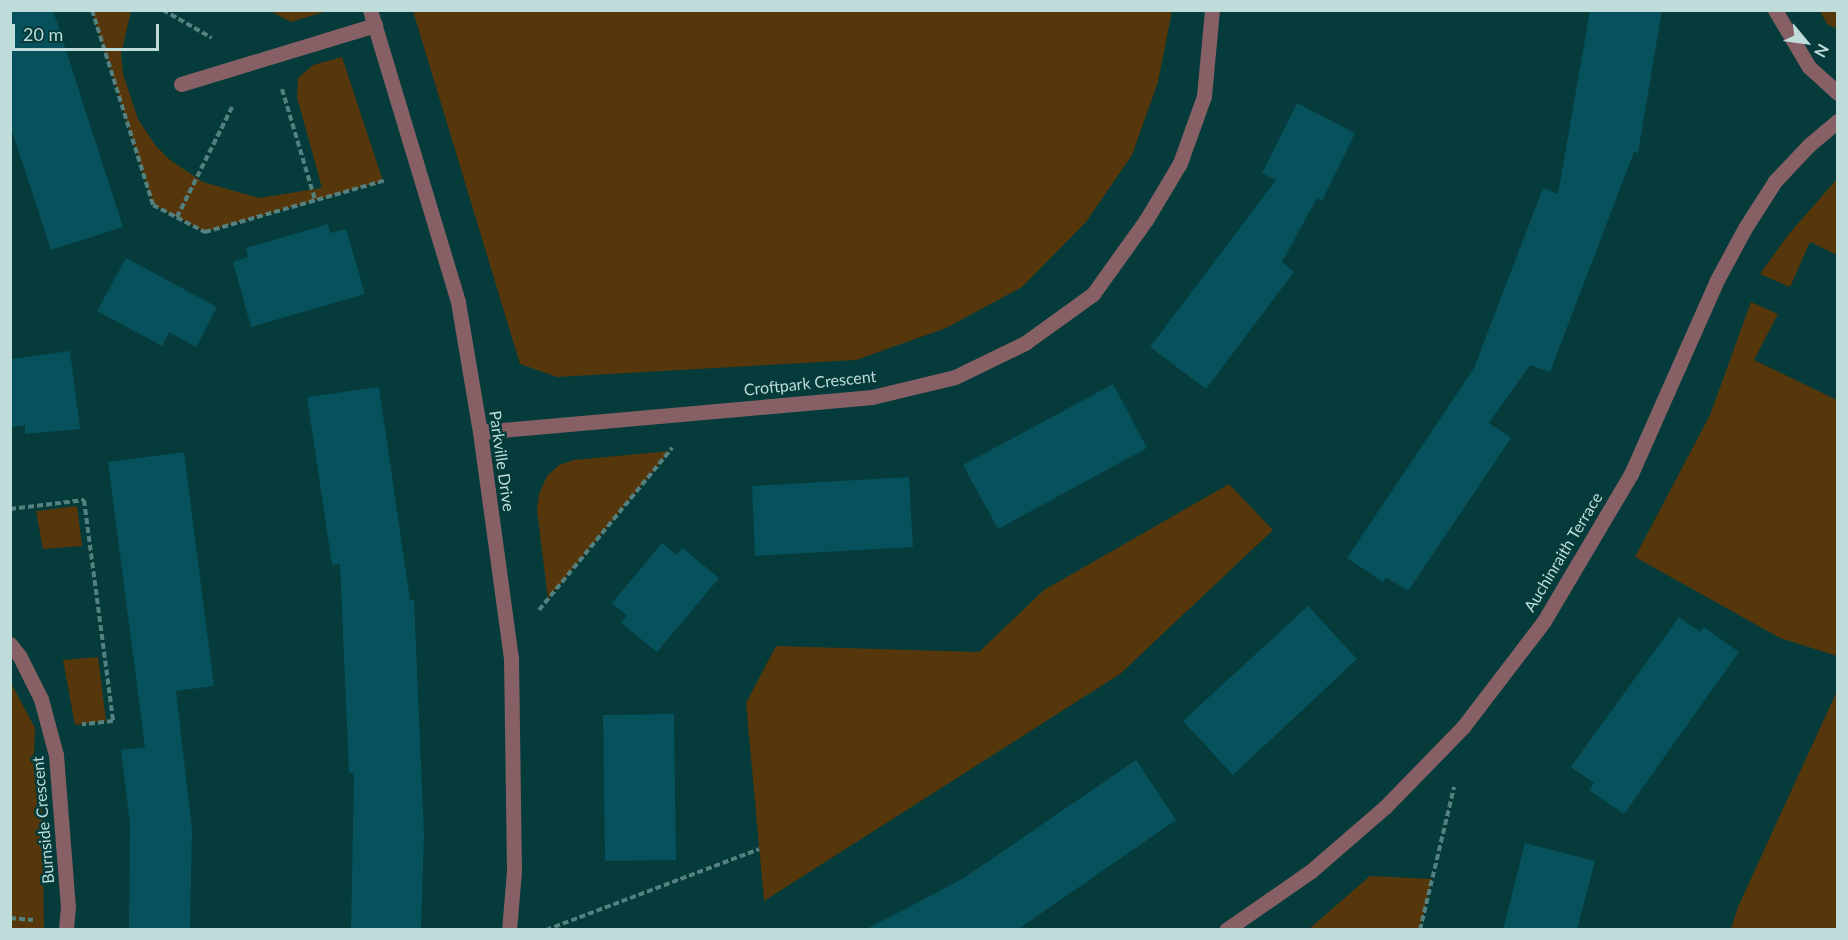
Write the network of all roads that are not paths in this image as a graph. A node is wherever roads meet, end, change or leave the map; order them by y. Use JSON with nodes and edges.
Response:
{"nodes":[{"id":1,"x":1212,"y":10,"type":"edge"},
{"id":2,"x":1775,"y":10,"type":"edge"},
{"id":3,"x":372,"y":18,"type":"edge"},
{"id":4,"x":181,"y":84,"type":"dead end"},
{"id":5,"x":1838,"y":93,"type":"edge"},
{"id":6,"x":1838,"y":121,"type":"edge"},
{"id":7,"x":480,"y":432,"type":"junction"},
{"id":8,"x":10,"y":644,"type":"edge"},
{"id":9,"x":66,"y":930,"type":"edge"},
{"id":10,"x":509,"y":930,"type":"edge"},
{"id":11,"x":1226,"y":930,"type":"edge"}],
"edges":[{"from":1,"to":7,"type":"street","name":"Croftpark Crescent"},
{"from":2,"to":5,"type":"street"},
{"from":3,"to":4,"type":"street"},
{"from":3,"to":7,"type":"street","name":"Parkville Drive"},
{"from":6,"to":11,"type":"street","name":"Auchinraith Terrace"},
{"from":7,"to":10,"type":"street","name":"Parkville Drive"},
{"from":8,"to":9,"type":"street","name":"Burnside Crescent"}]}
